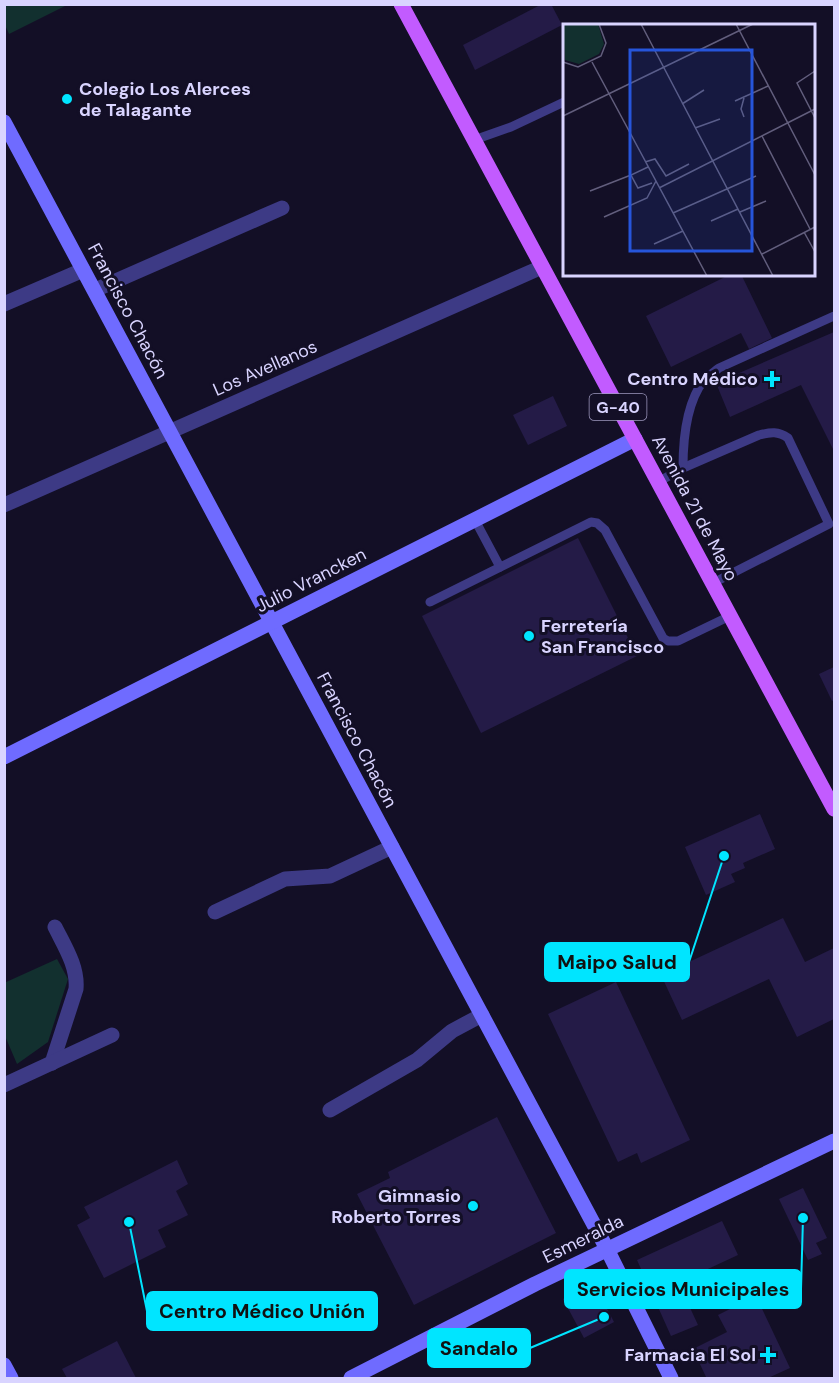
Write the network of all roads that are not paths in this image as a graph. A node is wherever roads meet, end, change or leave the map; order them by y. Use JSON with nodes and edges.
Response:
{"nodes":[{"id":1,"x":401,"y":4,"type":"edge"},
{"id":2,"x":563,"y":102,"type":"edge"},
{"id":3,"x":4,"y":122,"type":"edge"},
{"id":4,"x":474,"y":140,"type":"junction"},
{"id":5,"x":282,"y":208,"type":"dead end"},
{"id":6,"x":542,"y":267,"type":"junction"},
{"id":7,"x":83,"y":270,"type":"junction"},
{"id":8,"x":94,"y":290,"type":"junction"},
{"id":9,"x":4,"y":304,"type":"edge"},
{"id":10,"x":834,"y":316,"type":"edge"},
{"id":11,"x":170,"y":431,"type":"junction"},
{"id":12,"x":635,"y":439,"type":"junction"},
{"id":13,"x":683,"y":468,"type":"junction"},
{"id":14,"x":658,"y":482,"type":"junction"},
{"id":15,"x":4,"y":505,"type":"edge"},
{"id":16,"x":475,"y":519,"type":"junction"},
{"id":17,"x":832,"y":526,"type":"edge"},
{"id":18,"x":500,"y":567,"type":"junction"},
{"id":19,"x":713,"y":583,"type":"junction"},
{"id":20,"x":430,"y":602,"type":"dead end"},
{"id":21,"x":730,"y":616,"type":"junction"},
{"id":22,"x":272,"y":622,"type":"junction"},
{"id":23,"x":4,"y":757,"type":"edge"},
{"id":24,"x":834,"y":808,"type":"edge"},
{"id":25,"x":392,"y":847,"type":"junction"},
{"id":26,"x":215,"y":912,"type":"dead end"},
{"id":27,"x":55,"y":927,"type":"dead end"},
{"id":28,"x":482,"y":1016,"type":"junction"},
{"id":29,"x":112,"y":1035,"type":"dead end"},
{"id":30,"x":52,"y":1063,"type":"junction"},
{"id":31,"x":4,"y":1085,"type":"edge"},
{"id":32,"x":330,"y":1110,"type":"dead end"},
{"id":33,"x":834,"y":1142,"type":"edge"},
{"id":34,"x":607,"y":1249,"type":"junction"},
{"id":35,"x":4,"y":1365,"type":"edge"},
{"id":36,"x":11,"y":1378,"type":"edge"},
{"id":37,"x":351,"y":1378,"type":"edge"},
{"id":38,"x":671,"y":1378,"type":"edge"}],
"edges":[{"from":1,"to":4,"type":"main road","name":"Avenida 21 de Mayo","number":"G-40"},
{"from":2,"to":4,"type":"lane"},
{"from":3,"to":7,"type":"street","name":"Francisco Chacón"},
{"from":4,"to":6,"type":"main road","name":"Avenida 21 de Mayo","number":"G-40"},
{"from":5,"to":8,"type":"street"},
{"from":6,"to":11,"type":"street","name":"Los Avellanos"},
{"from":6,"to":12,"type":"main road","name":"Avenida 21 de Mayo","number":"G-40"},
{"from":7,"to":8,"type":"street","name":"Francisco Chacón"},
{"from":7,"to":9,"type":"street"},
{"from":8,"to":11,"type":"street","name":"Francisco Chacón"},
{"from":10,"to":13,"type":"lane"},
{"from":11,"to":15,"type":"street","name":"Los Avellanos"},
{"from":11,"to":22,"type":"street","name":"Francisco Chacón"},
{"from":12,"to":14,"type":"main road","name":"Avenida 21 de Mayo","number":"G-40"},
{"from":12,"to":16,"type":"street","name":"Julio Vrancken"},
{"from":13,"to":14,"type":"lane"},
{"from":13,"to":17,"type":"lane"},
{"from":14,"to":19,"type":"main road","name":"Avenida 21 de Mayo","number":"G-40"},
{"from":16,"to":18,"type":"lane"},
{"from":16,"to":22,"type":"street","name":"Julio Vrancken"},
{"from":17,"to":19,"type":"lane"},
{"from":18,"to":20,"type":"lane"},
{"from":18,"to":21,"type":"lane"},
{"from":19,"to":21,"type":"main road","name":"Avenida 21 de Mayo","number":"G-40"},
{"from":21,"to":24,"type":"main road","name":"Avenida 21 de Mayo","number":"G-40"},
{"from":22,"to":23,"type":"street","name":"Julio Vrancken"},
{"from":22,"to":25,"type":"street","name":"Francisco Chacón"},
{"from":25,"to":26,"type":"street"},
{"from":25,"to":28,"type":"street","name":"Francisco Chacón"},
{"from":27,"to":30,"type":"street"},
{"from":28,"to":32,"type":"street"},
{"from":28,"to":34,"type":"street","name":"Francisco Chacón"},
{"from":29,"to":30,"type":"street"},
{"from":30,"to":31,"type":"street"},
{"from":33,"to":34,"type":"street","name":"Esmeralda"},
{"from":34,"to":37,"type":"street","name":"Esmeralda"},
{"from":34,"to":38,"type":"street","name":"Francisco Chacón"},
{"from":35,"to":36,"type":"street"}]}
